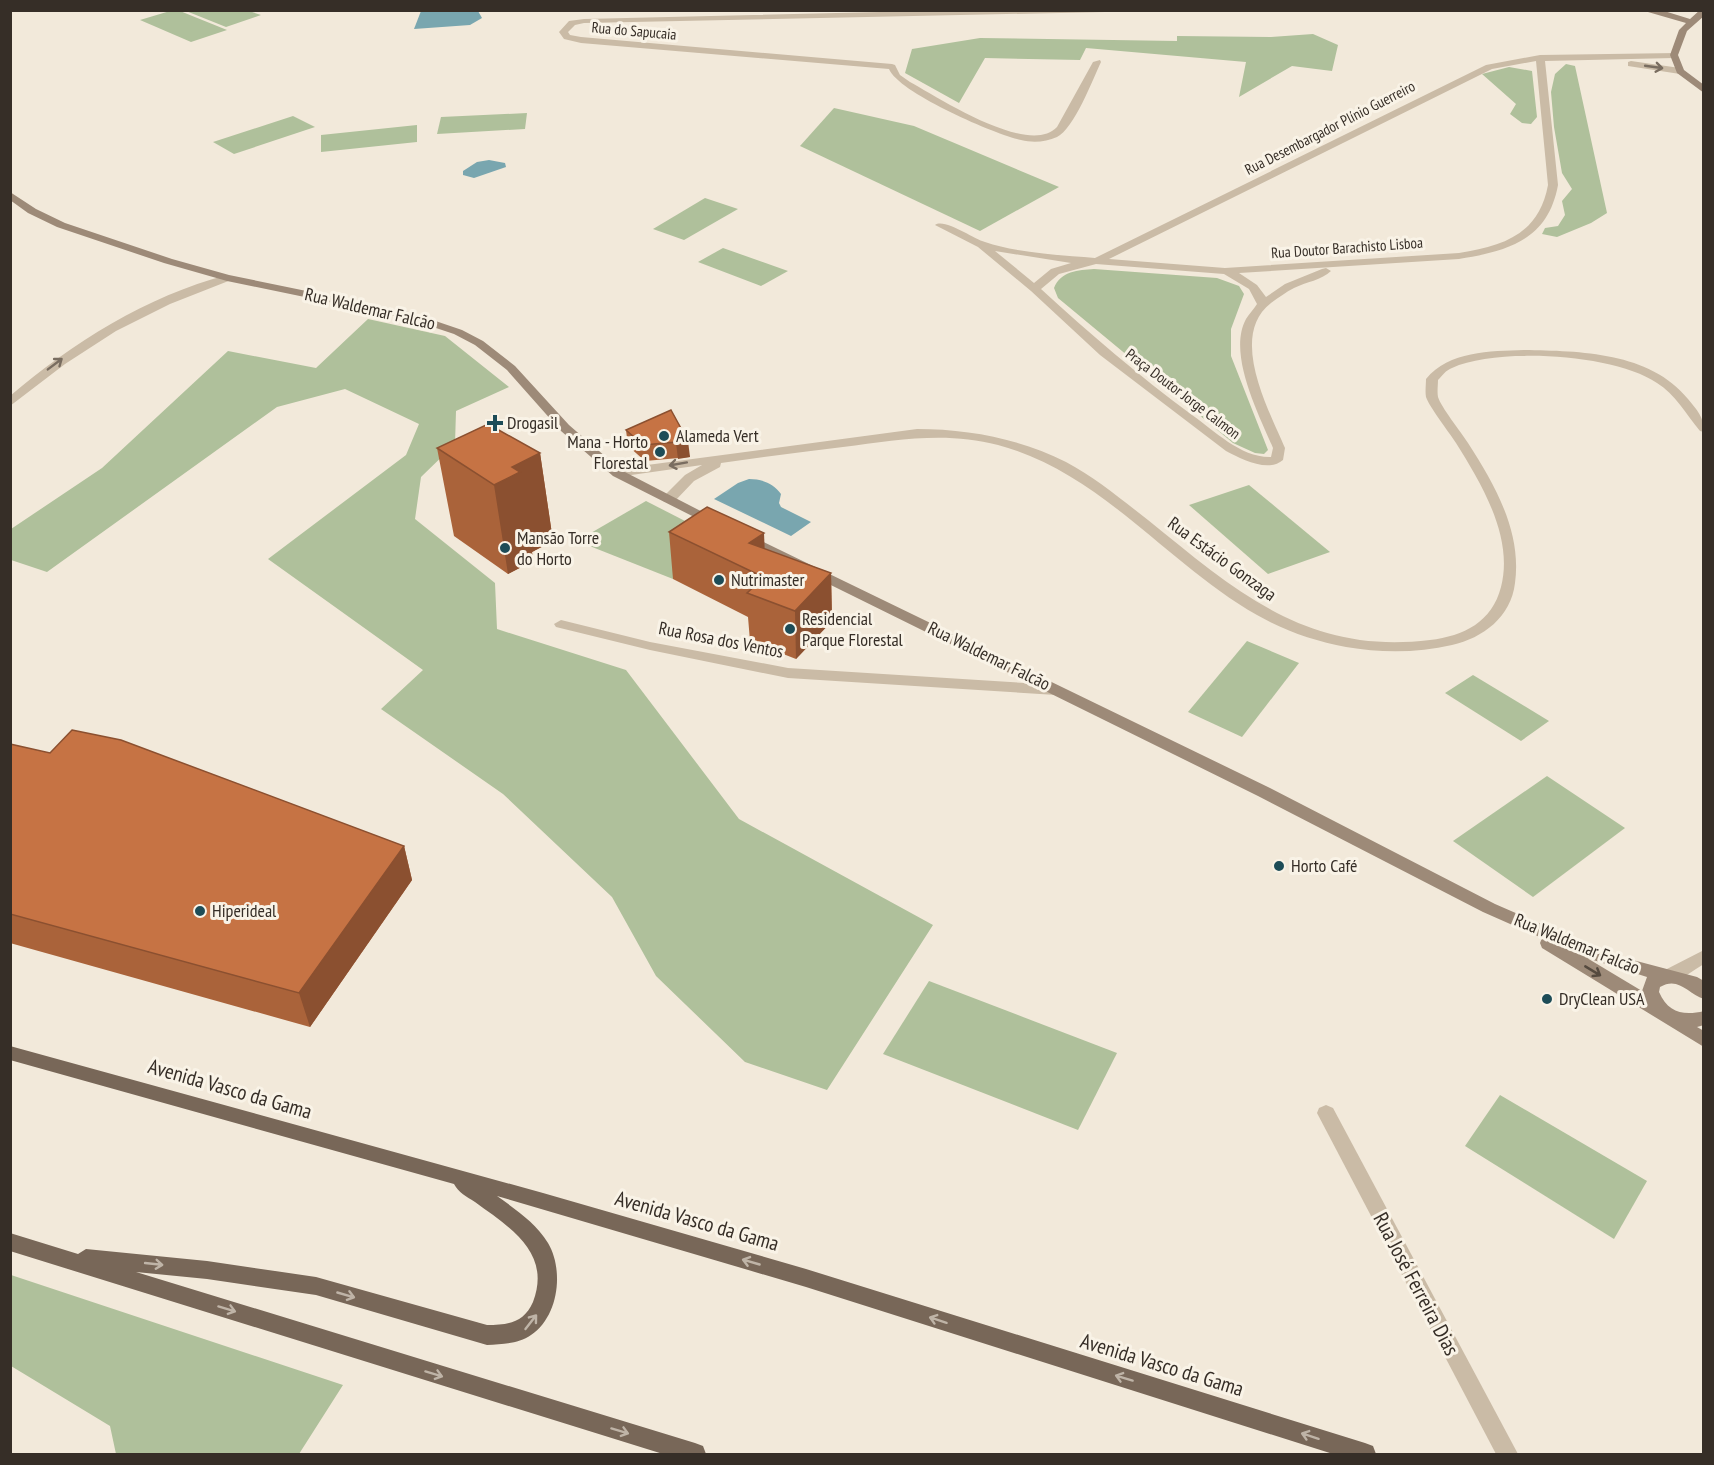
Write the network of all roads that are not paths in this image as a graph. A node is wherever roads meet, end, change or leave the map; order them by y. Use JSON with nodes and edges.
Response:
{"nodes":[{"id":1,"x":1105,"y":10,"type":"edge"},
{"id":2,"x":1645,"y":10,"type":"edge"},
{"id":3,"x":1704,"y":11,"type":"edge"},
{"id":4,"x":1690,"y":22,"type":"junction"},
{"id":5,"x":1674,"y":55,"type":"junction"},
{"id":6,"x":1540,"y":58,"type":"junction"},
{"id":7,"x":1587,"y":58,"type":"junction"},
{"id":8,"x":1096,"y":62,"type":"dead end"},
{"id":9,"x":1680,"y":71,"type":"junction"},
{"id":10,"x":1704,"y":90,"type":"edge"},
{"id":11,"x":10,"y":195,"type":"edge"},
{"id":12,"x":940,"y":225,"type":"dead end"},
{"id":13,"x":982,"y":245,"type":"junction"},
{"id":14,"x":1097,"y":261,"type":"junction"},
{"id":15,"x":1346,"y":264,"type":"junction"},
{"id":16,"x":1225,"y":270,"type":"junction"},
{"id":17,"x":227,"y":279,"type":"junction"},
{"id":18,"x":1035,"y":289,"type":"junction"},
{"id":19,"x":1262,"y":303,"type":"junction"},
{"id":20,"x":10,"y":403,"type":"edge"},
{"id":21,"x":1704,"y":429,"type":"edge"},
{"id":22,"x":736,"y":458,"type":"junction"},
{"id":23,"x":617,"y":473,"type":"junction"},
{"id":24,"x":669,"y":500,"type":"junction"},
{"id":25,"x":561,"y":624,"type":"dead end"},
{"id":26,"x":1056,"y":690,"type":"junction"},
{"id":27,"x":1490,"y":908,"type":"junction"},
{"id":28,"x":1704,"y":956,"type":"edge"},
{"id":29,"x":1668,"y":976,"type":"junction"},
{"id":30,"x":1704,"y":992,"type":"edge"},
{"id":31,"x":1663,"y":1013,"type":"junction"},
{"id":32,"x":1704,"y":1018,"type":"edge"},
{"id":33,"x":1704,"y":1040,"type":"edge"},
{"id":34,"x":10,"y":1053,"type":"edge"},
{"id":35,"x":1326,"y":1113,"type":"dead end"},
{"id":36,"x":454,"y":1177,"type":"junction"},
{"id":37,"x":15,"y":1245,"type":"edge"},
{"id":38,"x":54,"y":1254,"type":"junction"},
{"id":39,"x":695,"y":1455,"type":"edge"},
{"id":40,"x":1365,"y":1455,"type":"edge"},
{"id":41,"x":1507,"y":1455,"type":"edge"}],
"edges":[{"from":1,"to":8,"type":"street","name":"Rua do Sapucaia"},
{"from":2,"to":4,"type":"street"},
{"from":3,"to":4,"type":"street"},
{"from":4,"to":5,"type":"street"},
{"from":5,"to":7,"type":"street","name":"Rua Desembargador Plínio Guerreiro"},
{"from":5,"to":9,"type":"street"},
{"from":6,"to":7,"type":"street","name":"Rua Desembargador Plínio Guerreiro"},
{"from":6,"to":14,"type":"street","name":"Rua Desembargador Plínio Guerreiro"},
{"from":6,"to":15,"type":"street","name":"Rua Doutor Barachisto Lisboa"},
{"from":7,"to":9,"type":"street","name":"Rua Desembargador Plínio Guerreiro","one_way":true},
{"from":9,"to":10,"type":"street"},
{"from":11,"to":17,"type":"street","name":"Rua Waldemar Falcão"},
{"from":12,"to":13,"type":"street"},
{"from":13,"to":14,"type":"street","name":"Rua Doutor Barachisto Lisboa"},
{"from":13,"to":18,"type":"street","name":"Praça Doutor Jorge Calmon"},
{"from":14,"to":16,"type":"street","name":"Rua Doutor Barachisto Lisboa"},
{"from":14,"to":18,"type":"street"},
{"from":15,"to":16,"type":"street","name":"Rua Doutor Barachisto Lisboa"},
{"from":15,"to":19,"type":"street","name":"Praça Doutor Jorge Calmon"},
{"from":16,"to":19,"type":"street"},
{"from":20,"to":17,"type":"street","one_way":true},
{"from":17,"to":23,"type":"street","name":"Rua Waldemar Falcão"},
{"from":18,"to":19,"type":"street","name":"Praça Doutor Jorge Calmon"},
{"from":21,"to":22,"type":"street","name":"Rua Estácio Gonzaga"},
{"from":22,"to":23,"type":"street","name":"Rua Estácio Gonzaga","one_way":true},
{"from":22,"to":24,"type":"street","name":"Rua Estácio Gonzaga"},
{"from":23,"to":24,"type":"street","name":"Rua Waldemar Falcão"},
{"from":24,"to":26,"type":"street","name":"Rua Waldemar Falcão"},
{"from":25,"to":26,"type":"street","name":"Rua Rosa dos Ventos"},
{"from":26,"to":27,"type":"street","name":"Rua Waldemar Falcão"},
{"from":27,"to":29,"type":"street","name":"Rua Waldemar Falcão"},
{"from":27,"to":31,"type":"street","name":"Rua Waldemar Falcão","one_way":true},
{"from":28,"to":29,"type":"street"},
{"from":29,"to":30,"type":"street","name":"Rua Waldemar Falcão"},
{"from":29,"to":31,"type":"street"},
{"from":31,"to":32,"type":"street"},
{"from":31,"to":33,"type":"street","name":"Rua Waldemar Falcão"},
{"from":34,"to":36,"type":"main road","name":"Avenida Vasco da Gama"},
{"from":35,"to":41,"type":"street","name":"Rua José Ferreira Dias"},
{"from":38,"to":36,"type":"main road","one_way":true},
{"from":40,"to":36,"type":"main road","name":"Avenida Vasco da Gama","one_way":true},
{"from":37,"to":38,"type":"main road"},
{"from":38,"to":39,"type":"main road","one_way":true}]}
